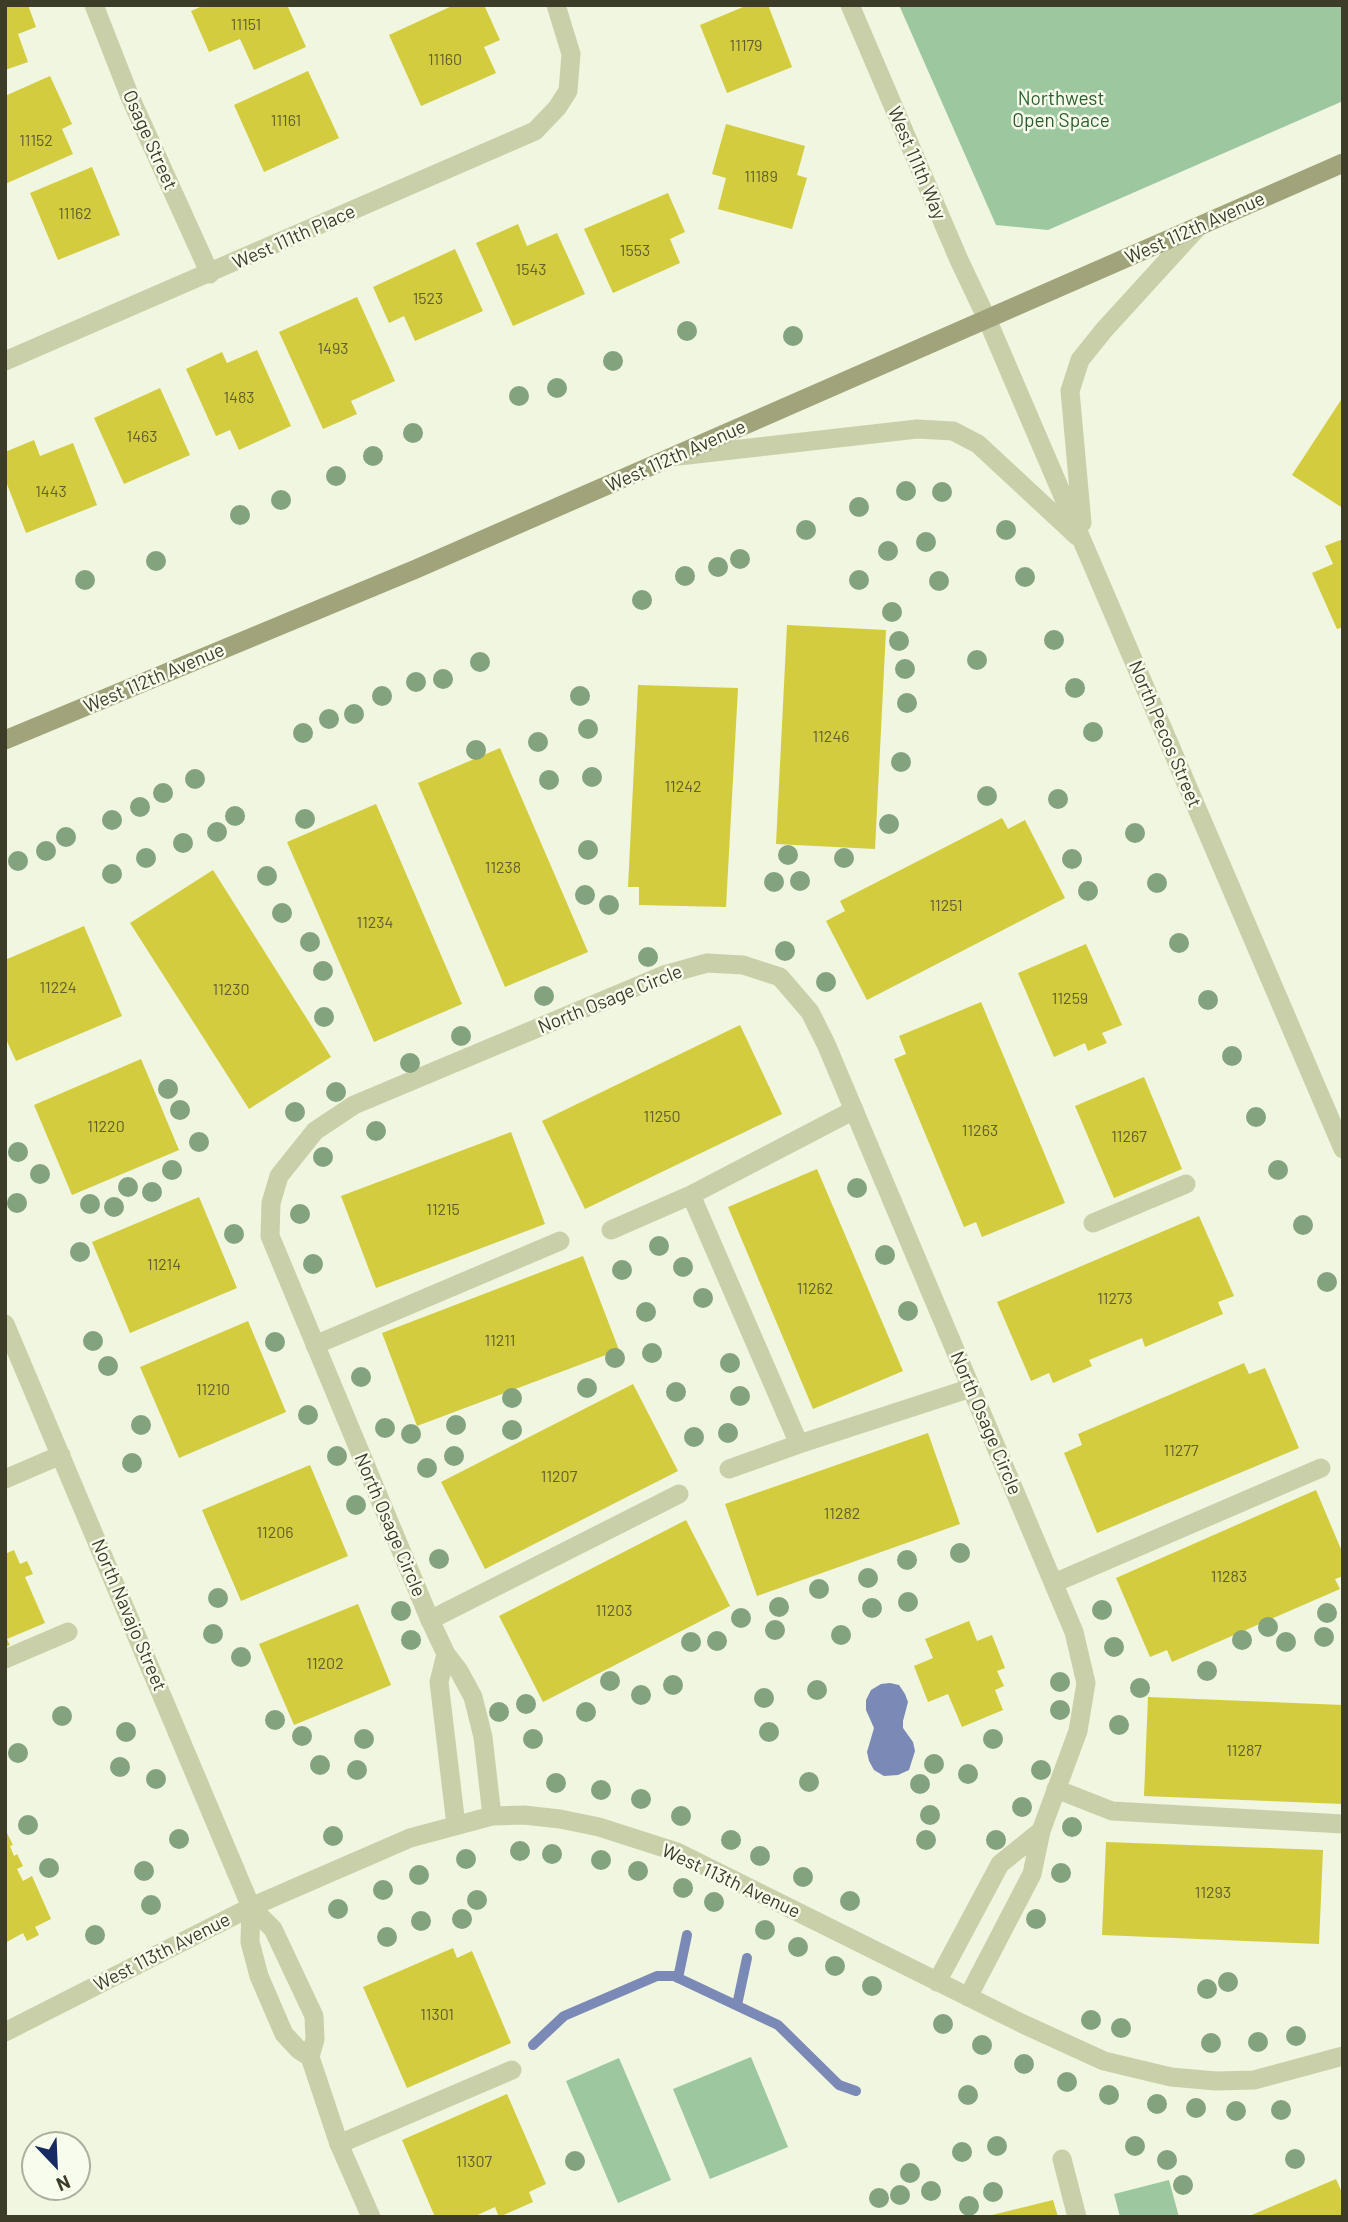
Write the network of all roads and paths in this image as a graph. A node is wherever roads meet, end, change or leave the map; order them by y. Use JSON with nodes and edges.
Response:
{"nodes":[{"id":1,"x":94,"y":5,"type":"edge"},
{"id":2,"x":556,"y":5,"type":"edge"},
{"id":3,"x":850,"y":5,"type":"edge"},
{"id":4,"x":1343,"y":163,"type":"edge"},
{"id":5,"x":1198,"y":227,"type":"junction"},
{"id":6,"x":210,"y":274,"type":"junction"},
{"id":7,"x":987,"y":319,"type":"junction"},
{"id":8,"x":5,"y":361,"type":"edge"},
{"id":9,"x":675,"y":456,"type":"junction"},
{"id":10,"x":1083,"y":542,"type":"junction"},
{"id":11,"x":5,"y":740,"type":"edge"},
{"id":12,"x":854,"y":1110,"type":"junction"},
{"id":13,"x":1343,"y":1149,"type":"edge"},
{"id":14,"x":1186,"y":1184,"type":"dead end"},
{"id":15,"x":691,"y":1195,"type":"junction"},
{"id":16,"x":1093,"y":1223,"type":"dead end"},
{"id":17,"x":611,"y":1230,"type":"dead end"},
{"id":18,"x":560,"y":1241,"type":"dead end"},
{"id":19,"x":5,"y":1324,"type":"edge"},
{"id":20,"x":315,"y":1345,"type":"junction"},
{"id":21,"x":971,"y":1388,"type":"junction"},
{"id":22,"x":799,"y":1444,"type":"junction"},
{"id":23,"x":61,"y":1455,"type":"junction"},
{"id":24,"x":1321,"y":1468,"type":"dead end"},
{"id":25,"x":729,"y":1469,"type":"dead end"},
{"id":26,"x":5,"y":1479,"type":"edge"},
{"id":27,"x":679,"y":1494,"type":"dead end"},
{"id":28,"x":1054,"y":1583,"type":"junction"},
{"id":29,"x":430,"y":1620,"type":"junction"},
{"id":30,"x":68,"y":1632,"type":"dead end"},
{"id":31,"x":446,"y":1654,"type":"junction"},
{"id":32,"x":5,"y":1659,"type":"edge"},
{"id":33,"x":1056,"y":1789,"type":"junction"},
{"id":34,"x":492,"y":1816,"type":"junction"},
{"id":35,"x":1343,"y":1824,"type":"edge"},
{"id":36,"x":456,"y":1825,"type":"junction"},
{"id":37,"x":1041,"y":1830,"type":"junction"},
{"id":38,"x":251,"y":1907,"type":"junction"},
{"id":39,"x":937,"y":1982,"type":"junction"},
{"id":40,"x":968,"y":1997,"type":"junction"},
{"id":41,"x":5,"y":2032,"type":"edge"},
{"id":42,"x":310,"y":2057,"type":"junction"},
{"id":43,"x":1341,"y":2063,"type":"edge"},
{"id":44,"x":512,"y":2070,"type":"dead end"},
{"id":45,"x":339,"y":2144,"type":"junction"},
{"id":46,"x":1062,"y":2159,"type":"dead end"},
{"id":47,"x":371,"y":2217,"type":"edge"},
{"id":48,"x":1077,"y":2217,"type":"edge"}],
"edges":[{"from":1,"to":6,"type":"street","name":"Osage Street"},
{"from":2,"to":6,"type":"street","name":"West 111th Place"},
{"from":3,"to":7,"type":"street","name":"West 111th Way"},
{"from":4,"to":5,"type":"main road","name":"West 112th Avenue"},
{"from":5,"to":7,"type":"main road","name":"West 112th Avenue"},
{"from":5,"to":10,"type":"street"},
{"from":6,"to":8,"type":"street","name":"West 111th Place"},
{"from":7,"to":9,"type":"main road","name":"West 112th Avenue"},
{"from":7,"to":10,"type":"street","name":"North Pecos Street"},
{"from":9,"to":10,"type":"street"},
{"from":9,"to":11,"type":"main road","name":"West 112th Avenue"},
{"from":10,"to":13,"type":"street","name":"North Pecos Street"},
{"from":12,"to":15,"type":"street"},
{"from":12,"to":20,"type":"street","name":"North Osage Circle"},
{"from":12,"to":21,"type":"street","name":"North Osage Circle"},
{"from":14,"to":16,"type":"street"},
{"from":15,"to":17,"type":"street"},
{"from":15,"to":22,"type":"street"},
{"from":18,"to":20,"type":"street"},
{"from":19,"to":23,"type":"street","name":"North Navajo Street"},
{"from":20,"to":29,"type":"street","name":"North Osage Circle"},
{"from":21,"to":22,"type":"street"},
{"from":21,"to":28,"type":"street","name":"North Osage Circle"},
{"from":22,"to":25,"type":"street"},
{"from":23,"to":26,"type":"street"},
{"from":23,"to":38,"type":"street","name":"North Navajo Street"},
{"from":24,"to":28,"type":"street"},
{"from":27,"to":29,"type":"street"},
{"from":28,"to":33,"type":"street","name":"North Osage Circle"},
{"from":29,"to":31,"type":"street","name":"North Osage Circle"},
{"from":30,"to":32,"type":"street"},
{"from":31,"to":34,"type":"street","name":"North Osage Circle"},
{"from":31,"to":36,"type":"street"},
{"from":33,"to":35,"type":"street"},
{"from":33,"to":37,"type":"street","name":"North Osage Circle"},
{"from":34,"to":36,"type":"street","name":"West 113th Avenue"},
{"from":34,"to":39,"type":"street","name":"West 113th Avenue"},
{"from":36,"to":38,"type":"street","name":"West 113th Avenue"},
{"from":37,"to":39,"type":"street"},
{"from":37,"to":40,"type":"street","name":"North Osage Circle"},
{"from":38,"to":41,"type":"street","name":"West 113th Avenue"},
{"from":38,"to":42,"type":"street"},
{"from":38,"to":42,"type":"street"},
{"from":39,"to":40,"type":"street","name":"West 113th Avenue"},
{"from":40,"to":43,"type":"street","name":"West 113th Avenue"},
{"from":42,"to":45,"type":"street"},
{"from":44,"to":45,"type":"street"},
{"from":45,"to":47,"type":"street"},
{"from":46,"to":48,"type":"street"}]}
